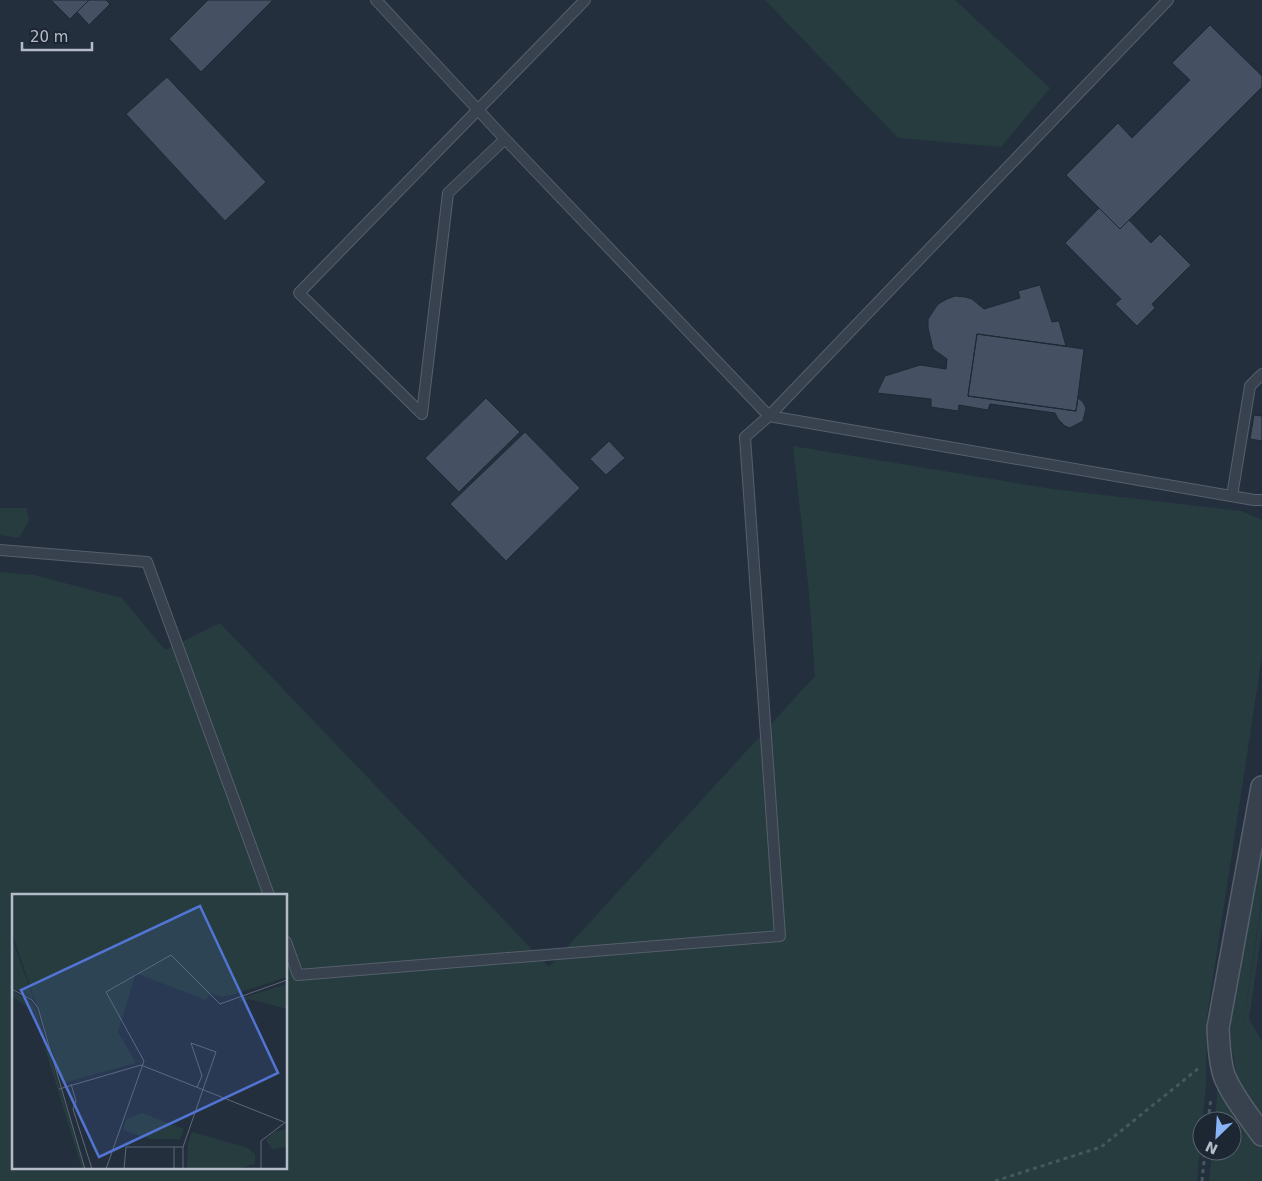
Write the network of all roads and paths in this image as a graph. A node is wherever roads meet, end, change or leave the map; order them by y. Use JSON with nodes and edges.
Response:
{"nodes":[{"id":1,"x":376,"y":0,"type":"edge"},
{"id":2,"x":585,"y":0,"type":"edge"},
{"id":3,"x":1168,"y":0,"type":"edge"},
{"id":4,"x":480,"y":110,"type":"junction"},
{"id":5,"x":506,"y":139,"type":"junction"},
{"id":6,"x":1262,"y":374,"type":"edge"},
{"id":7,"x":769,"y":416,"type":"junction"},
{"id":8,"x":1232,"y":496,"type":"junction"},
{"id":9,"x":1262,"y":500,"type":"edge"},
{"id":10,"x":0,"y":550,"type":"edge"},
{"id":11,"x":1262,"y":787,"type":"edge"},
{"id":12,"x":269,"y":894,"type":"edge"},
{"id":13,"x":288,"y":948,"type":"edge"},
{"id":14,"x":1219,"y":1052,"type":"junction"},
{"id":15,"x":1262,"y":1135,"type":"edge"},
{"id":16,"x":1204,"y":1161,"type":"edge"},
{"id":17,"x":995,"y":1181,"type":"edge"},
{"id":18,"x":1202,"y":1181,"type":"edge"}],
"edges":[{"from":1,"to":4,"type":"lane"},
{"from":2,"to":4,"type":"lane"},
{"from":3,"to":7,"type":"lane"},
{"from":4,"to":5,"type":"lane"},
{"from":4,"to":5,"type":"lane"},
{"from":5,"to":7,"type":"lane"},
{"from":6,"to":8,"type":"lane"},
{"from":7,"to":8,"type":"lane"},
{"from":7,"to":13,"type":"lane"},
{"from":8,"to":9,"type":"lane"},
{"from":10,"to":12,"type":"lane"},
{"from":11,"to":14,"type":"street"},
{"from":14,"to":15,"type":"street"},
{"from":14,"to":17,"type":"path"},
{"from":16,"to":18,"type":"path"}]}
